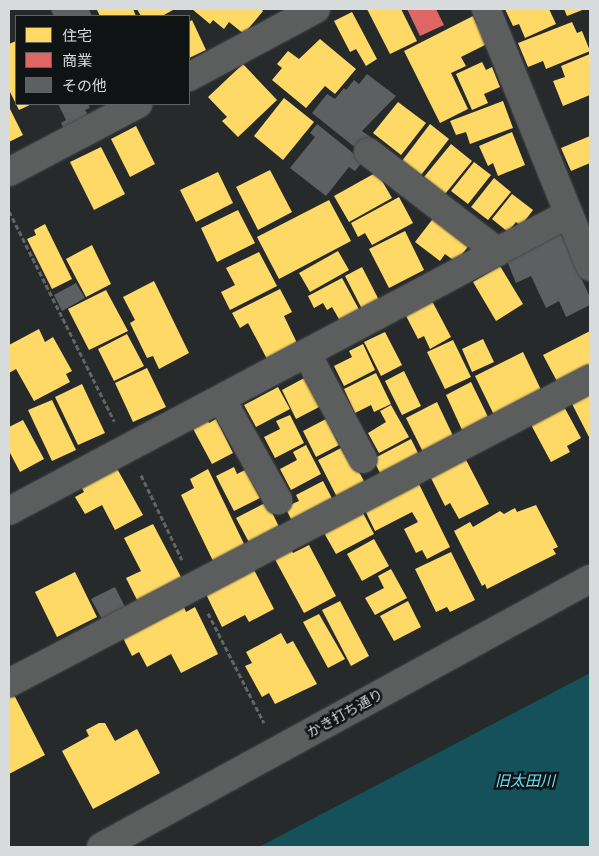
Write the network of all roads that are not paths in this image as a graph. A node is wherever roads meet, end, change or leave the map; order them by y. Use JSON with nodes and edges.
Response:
{"nodes":[{"id":1,"x":486,"y":9,"type":"edge"},
{"id":2,"x":299,"y":12,"type":"edge"},
{"id":3,"x":190,"y":75,"type":"edge"},
{"id":4,"x":136,"y":105,"type":"edge"},
{"id":5,"x":368,"y":152,"type":"dead end"},
{"id":6,"x":9,"y":172,"type":"edge"},
{"id":7,"x":568,"y":214,"type":"junction"},
{"id":8,"x":498,"y":252,"type":"junction"},
{"id":9,"x":590,"y":267,"type":"edge"},
{"id":10,"x":307,"y":354,"type":"junction"},
{"id":11,"x":590,"y":379,"type":"edge"},
{"id":12,"x":222,"y":400,"type":"junction"},
{"id":13,"x":363,"y":459,"type":"dead end"},
{"id":14,"x":278,"y":500,"type":"dead end"},
{"id":15,"x":9,"y":511,"type":"edge"},
{"id":16,"x":590,"y":579,"type":"edge"},
{"id":17,"x":9,"y":683,"type":"edge"},
{"id":18,"x":101,"y":847,"type":"edge"}],
"edges":[{"from":1,"to":7,"type":"street"},
{"from":2,"to":3,"type":"street"},
{"from":4,"to":6,"type":"street"},
{"from":5,"to":8,"type":"street"},
{"from":7,"to":8,"type":"street"},
{"from":7,"to":9,"type":"street"},
{"from":8,"to":10,"type":"street"},
{"from":10,"to":12,"type":"street"},
{"from":10,"to":13,"type":"street"},
{"from":11,"to":17,"type":"street"},
{"from":12,"to":14,"type":"street"},
{"from":12,"to":15,"type":"street"},
{"from":16,"to":18,"type":"street","name":"かき打ち通り"}]}
